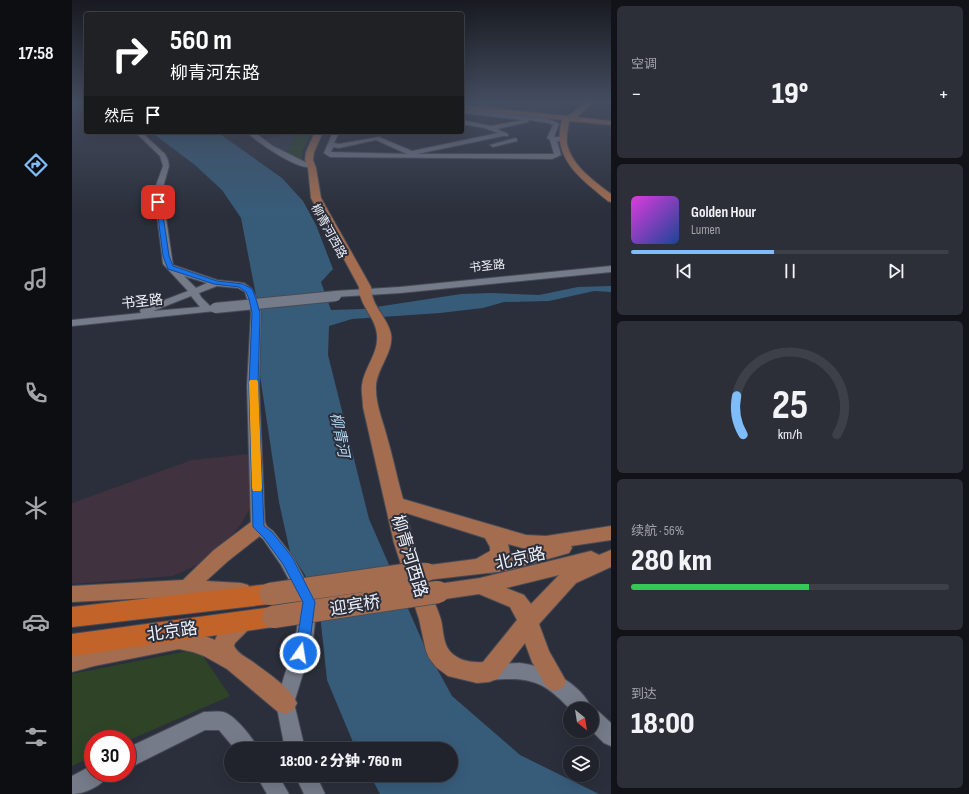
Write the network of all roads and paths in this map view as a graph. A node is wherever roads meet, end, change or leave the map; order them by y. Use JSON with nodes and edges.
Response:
{"nodes":[{"id":1,"x":145,"y":139,"type":"edge"},
{"id":2,"x":258,"y":139,"type":"edge"},
{"id":3,"x":316,"y":139,"type":"edge"},
{"id":4,"x":320,"y":139,"type":"edge"},
{"id":5,"x":332,"y":139,"type":"edge"},
{"id":6,"x":365,"y":139,"type":"edge"},
{"id":7,"x":381,"y":139,"type":"edge"},
{"id":8,"x":479,"y":139,"type":"edge"},
{"id":9,"x":512,"y":139,"type":"edge"},
{"id":10,"x":553,"y":139,"type":"edge"},
{"id":11,"x":563,"y":139,"type":"edge"},
{"id":12,"x":566,"y":139,"type":"edge"},
{"id":13,"x":330,"y":144,"type":"junction"},
{"id":14,"x":390,"y":144,"type":"junction"},
{"id":15,"x":486,"y":146,"type":"dead end"},
{"id":16,"x":471,"y":149,"type":"dead end"},
{"id":17,"x":362,"y":156,"type":"junction"},
{"id":18,"x":448,"y":156,"type":"junction"},
{"id":19,"x":310,"y":166,"type":"junction"},
{"id":20,"x":611,"y":195,"type":"edge"},
{"id":21,"x":611,"y":199,"type":"edge"},
{"id":22,"x":170,"y":267,"type":"junction"},
{"id":23,"x":611,"y":268,"type":"edge"},
{"id":24,"x":216,"y":283,"type":"junction"},
{"id":25,"x":194,"y":291,"type":"junction"},
{"id":26,"x":367,"y":297,"type":"junction"},
{"id":27,"x":212,"y":307,"type":"junction"},
{"id":28,"x":139,"y":314,"type":"junction"},
{"id":29,"x":72,"y":322,"type":"edge"},
{"id":30,"x":395,"y":503,"type":"junction"},
{"id":31,"x":258,"y":527,"type":"junction"},
{"id":32,"x":492,"y":533,"type":"junction"},
{"id":33,"x":611,"y":534,"type":"edge"},
{"id":34,"x":611,"y":554,"type":"edge"},
{"id":35,"x":611,"y":558,"type":"edge"},
{"id":36,"x":204,"y":572,"type":"junction"},
{"id":37,"x":427,"y":572,"type":"joint"},
{"id":38,"x":479,"y":576,"type":"junction"},
{"id":39,"x":188,"y":588,"type":"junction"},
{"id":40,"x":220,"y":590,"type":"junction"},
{"id":41,"x":438,"y":592,"type":"joint"},
{"id":42,"x":114,"y":593,"type":"junction"},
{"id":43,"x":72,"y":594,"type":"edge"},
{"id":44,"x":270,"y":594,"type":"junction"},
{"id":45,"x":72,"y":603,"type":"edge"},
{"id":46,"x":72,"y":617,"type":"edge"},
{"id":47,"x":273,"y":617,"type":"junction"},
{"id":48,"x":528,"y":623,"type":"junction"},
{"id":49,"x":239,"y":625,"type":"junction"},
{"id":50,"x":180,"y":640,"type":"junction"},
{"id":51,"x":72,"y":645,"type":"edge"},
{"id":52,"x":94,"y":656,"type":"junction"},
{"id":53,"x":72,"y":657,"type":"edge"},
{"id":54,"x":230,"y":660,"type":"junction"},
{"id":55,"x":72,"y":662,"type":"edge"},
{"id":56,"x":489,"y":672,"type":"junction"},
{"id":57,"x":555,"y":681,"type":"junction"},
{"id":58,"x":285,"y":702,"type":"junction"},
{"id":59,"x":576,"y":702,"type":"edge"},
{"id":60,"x":599,"y":725,"type":"edge"},
{"id":61,"x":611,"y":736,"type":"edge"},
{"id":62,"x":242,"y":742,"type":"edge"},
{"id":63,"x":294,"y":742,"type":"edge"},
{"id":64,"x":136,"y":755,"type":"edge"},
{"id":65,"x":84,"y":781,"type":"edge"},
{"id":66,"x":271,"y":782,"type":"edge"},
{"id":67,"x":309,"y":782,"type":"edge"},
{"id":68,"x":72,"y":787,"type":"edge"},
{"id":69,"x":279,"y":794,"type":"edge"},
{"id":70,"x":315,"y":794,"type":"edge"}],
"edges":[{"from":1,"to":22,"type":"street"},
{"from":2,"to":19,"type":"street"},
{"from":3,"to":19,"type":"main road"},
{"from":4,"to":19,"type":"main road"},
{"from":5,"to":13,"type":"street"},
{"from":6,"to":13,"type":"street"},
{"from":7,"to":14,"type":"street"},
{"from":8,"to":14,"type":"street"},
{"from":9,"to":15,"type":"street"},
{"from":10,"to":18,"type":"street"},
{"from":11,"to":21,"type":"main road"},
{"from":12,"to":20,"type":"main road"},
{"from":13,"to":17,"type":"street"},
{"from":14,"to":17,"type":"street"},
{"from":16,"to":18,"type":"street"},
{"from":17,"to":18,"type":"street"},
{"from":19,"to":26,"type":"main road","name":"柳青河西路"},
{"from":22,"to":24,"type":"street"},
{"from":22,"to":25,"type":"street"},
{"from":23,"to":26,"type":"street","name":"书圣路"},
{"from":24,"to":25,"type":"street"},
{"from":24,"to":31,"type":"street"},
{"from":25,"to":27,"type":"street"},
{"from":25,"to":28,"type":"street"},
{"from":26,"to":27,"type":"street","name":"书圣路","bridge":true},
{"from":26,"to":30,"type":"main road","name":"柳青河西路"},
{"from":27,"to":28,"type":"street","name":"书圣路"},
{"from":27,"to":29,"type":"street","name":"书圣路"},
{"from":28,"to":29,"type":"street","name":"书圣路"},
{"from":30,"to":32,"type":"main road"},
{"from":30,"to":56,"type":"main road","name":"柳青河西路"},
{"from":31,"to":36,"type":"main road"},
{"from":31,"to":58,"type":"street"},
{"from":32,"to":33,"type":"main road"},
{"from":32,"to":38,"type":"main road"},
{"from":33,"to":38,"type":"main road","name":"北京路"},
{"from":34,"to":38,"type":"main road","name":"北京路"},
{"from":35,"to":48,"type":"main road"},
{"from":36,"to":39,"type":"main road"},
{"from":36,"to":40,"type":"main road"},
{"from":37,"to":38,"type":"main road","name":"北京路"},
{"from":37,"to":44,"type":"main road","name":"迎宾桥","bridge":true},
{"from":38,"to":41,"type":"main road","name":"北京路"},
{"from":38,"to":48,"type":"main road"},
{"from":39,"to":40,"type":"main road","name":"迎宾桥"},
{"from":39,"to":42,"type":"main road","name":"迎宾桥"},
{"from":40,"to":44,"type":"main road","name":"迎宾桥"},
{"from":41,"to":47,"type":"main road","name":"迎宾桥","bridge":true},
{"from":42,"to":43,"type":"main road"},
{"from":42,"to":45,"type":"main road"},
{"from":44,"to":46,"type":"highway","name":"北京路"},
{"from":47,"to":49,"type":"main road","name":"迎宾桥"},
{"from":47,"to":51,"type":"highway","name":"北京路"},
{"from":48,"to":56,"type":"main road"},
{"from":48,"to":57,"type":"main road"},
{"from":49,"to":50,"type":"main road","name":"迎宾桥"},
{"from":49,"to":54,"type":"main road"},
{"from":50,"to":52,"type":"main road","name":"迎宾桥"},
{"from":50,"to":54,"type":"main road"},
{"from":52,"to":53,"type":"main road"},
{"from":52,"to":55,"type":"main road"},
{"from":54,"to":58,"type":"main road"},
{"from":56,"to":57,"type":"street","name":"柳青河西路"},
{"from":57,"to":59,"type":"street","name":"柳青河西路"},
{"from":58,"to":63,"type":"street"},
{"from":60,"to":61,"type":"street"},
{"from":62,"to":64,"type":"street"},
{"from":65,"to":68,"type":"street"},
{"from":66,"to":69,"type":"street"},
{"from":67,"to":70,"type":"street"}]}
